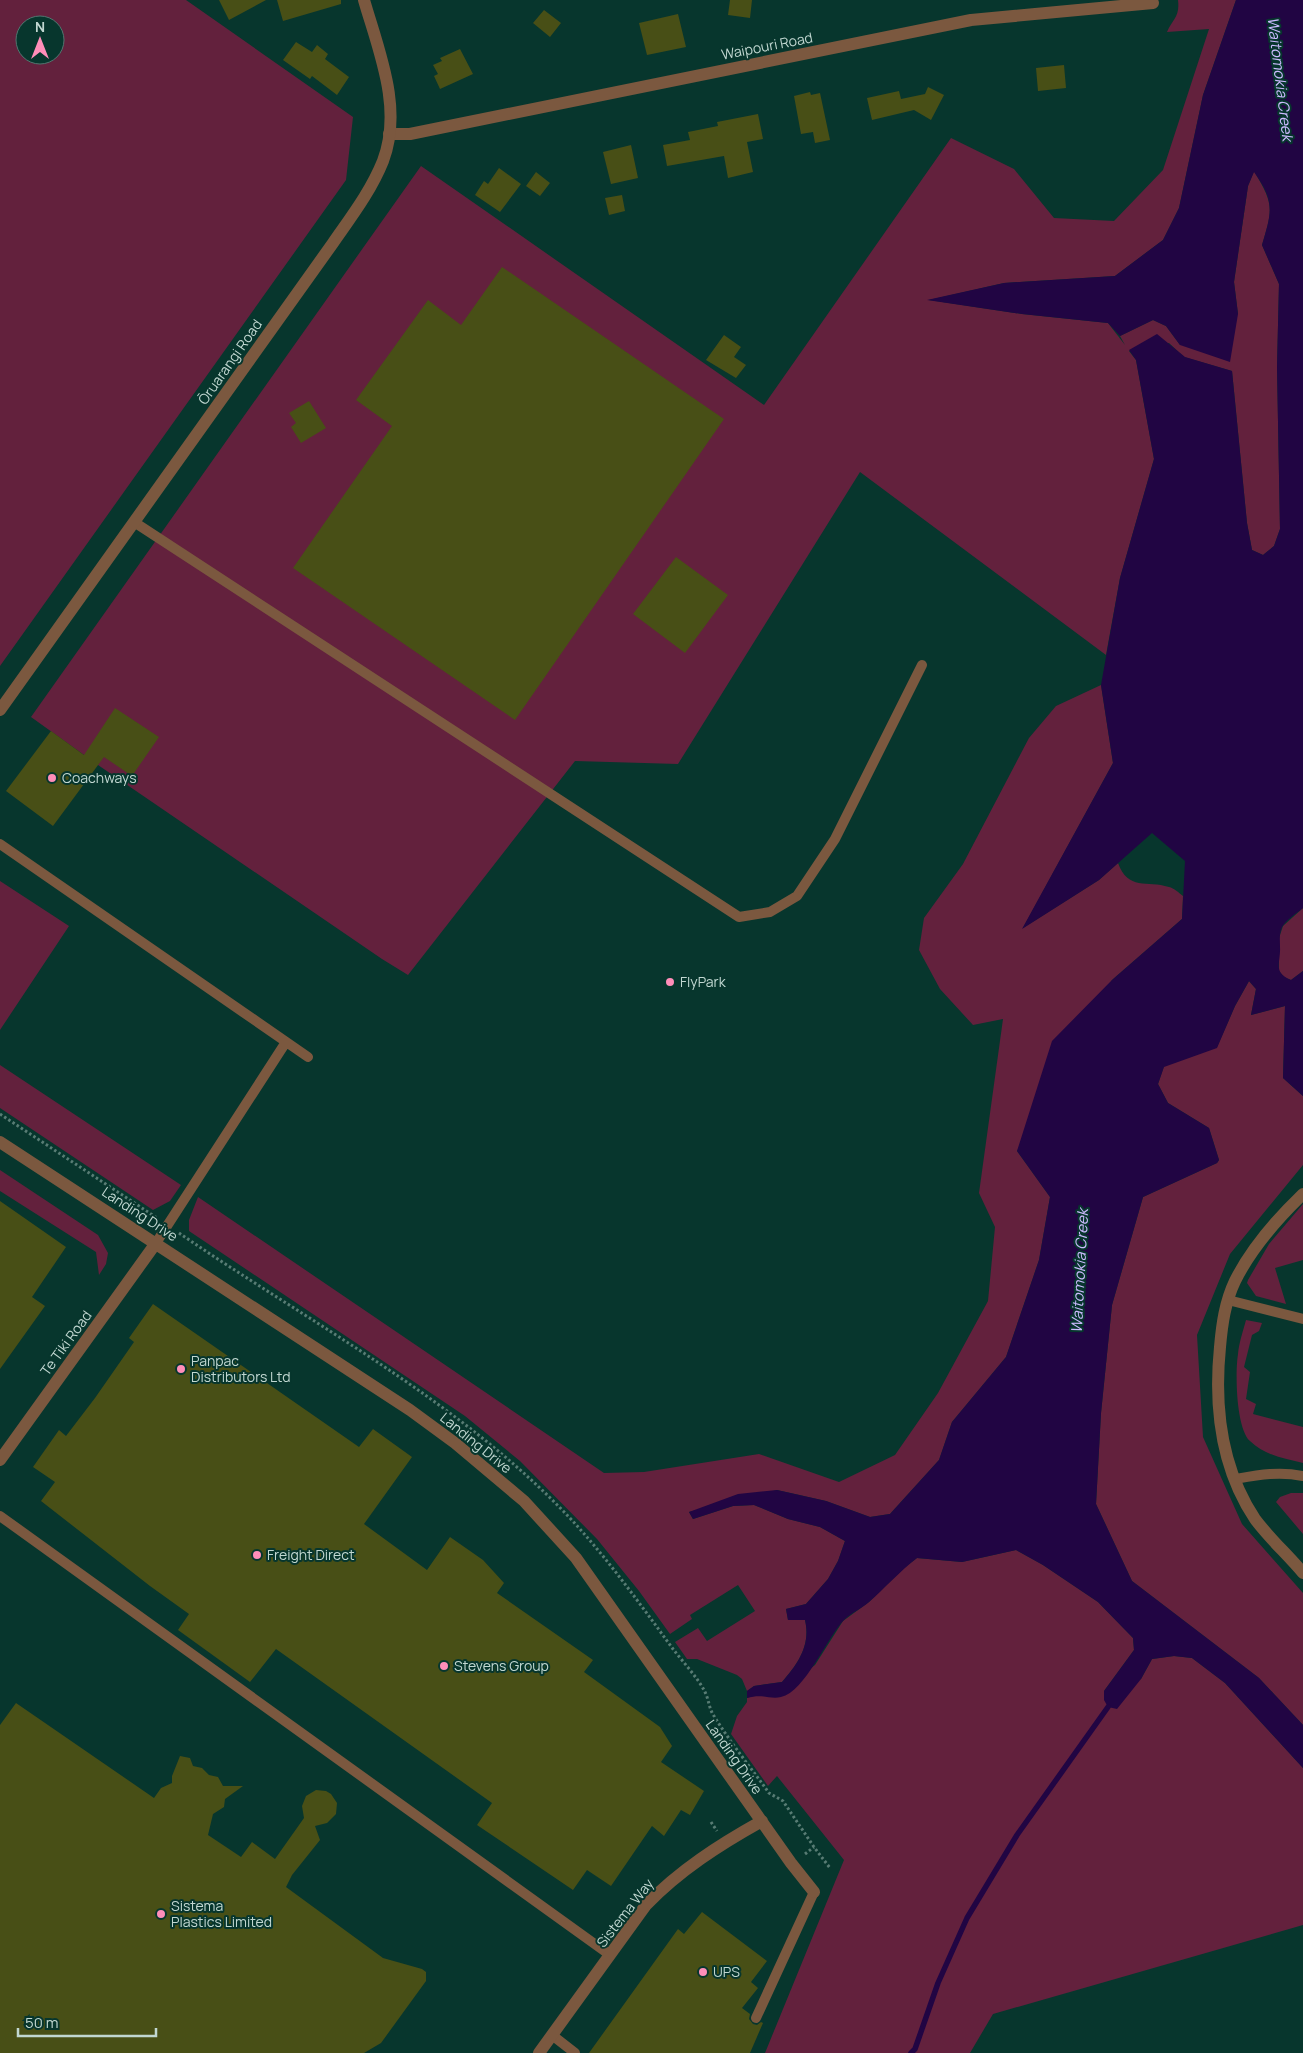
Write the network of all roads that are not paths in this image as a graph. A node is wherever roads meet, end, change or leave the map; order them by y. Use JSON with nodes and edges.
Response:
{"nodes":[{"id":1,"x":364,"y":0,"type":"edge"},
{"id":2,"x":1153,"y":3,"type":"dead end"},
{"id":3,"x":389,"y":134,"type":"junction"},
{"id":4,"x":134,"y":522,"type":"junction"},
{"id":5,"x":922,"y":665,"type":"dead end"},
{"id":6,"x":0,"y":710,"type":"edge"},
{"id":7,"x":0,"y":844,"type":"edge"},
{"id":8,"x":286,"y":1042,"type":"junction"},
{"id":9,"x":308,"y":1057,"type":"dead end"},
{"id":10,"x":0,"y":1142,"type":"edge"},
{"id":11,"x":1303,"y":1194,"type":"edge"},
{"id":12,"x":156,"y":1243,"type":"junction"},
{"id":13,"x":1228,"y":1300,"type":"junction"},
{"id":14,"x":1303,"y":1319,"type":"edge"},
{"id":15,"x":0,"y":1460,"type":"edge"},
{"id":16,"x":1303,"y":1476,"type":"edge"},
{"id":17,"x":1235,"y":1479,"type":"junction"},
{"id":18,"x":0,"y":1516,"type":"edge"},
{"id":19,"x":1303,"y":1573,"type":"edge"},
{"id":20,"x":762,"y":1822,"type":"junction"},
{"id":21,"x":814,"y":1892,"type":"joint"},
{"id":22,"x":610,"y":1955,"type":"junction"},
{"id":23,"x":756,"y":2018,"type":"dead end"},
{"id":24,"x":552,"y":2035,"type":"junction"},
{"id":25,"x":539,"y":2053,"type":"edge"},
{"id":26,"x":575,"y":2053,"type":"edge"}],
"edges":[{"from":1,"to":3,"type":"street","name":"Ōruarangi Road"},
{"from":2,"to":3,"type":"street","name":"Waipouri Road"},
{"from":3,"to":4,"type":"street","name":"Ōruarangi Road"},
{"from":4,"to":5,"type":"lane"},
{"from":4,"to":6,"type":"street","name":"Ōruarangi Road"},
{"from":7,"to":8,"type":"lane"},
{"from":8,"to":9,"type":"lane"},
{"from":8,"to":12,"type":"lane"},
{"from":10,"to":12,"type":"street","name":"Landing Drive"},
{"from":11,"to":13,"type":"street"},
{"from":12,"to":15,"type":"street","name":"Te Tiki Road"},
{"from":12,"to":20,"type":"street","name":"Landing Drive"},
{"from":13,"to":14,"type":"lane"},
{"from":13,"to":17,"type":"street"},
{"from":16,"to":17,"type":"lane"},
{"from":17,"to":19,"type":"street"},
{"from":18,"to":22,"type":"lane"},
{"from":20,"to":21,"type":"street","name":"Landing Drive"},
{"from":20,"to":22,"type":"street","name":"Sistema Way"},
{"from":21,"to":23,"type":"lane"},
{"from":22,"to":24,"type":"street","name":"Sistema Way"},
{"from":24,"to":25,"type":"street","name":"Sistema Way"},
{"from":24,"to":26,"type":"lane"}]}
